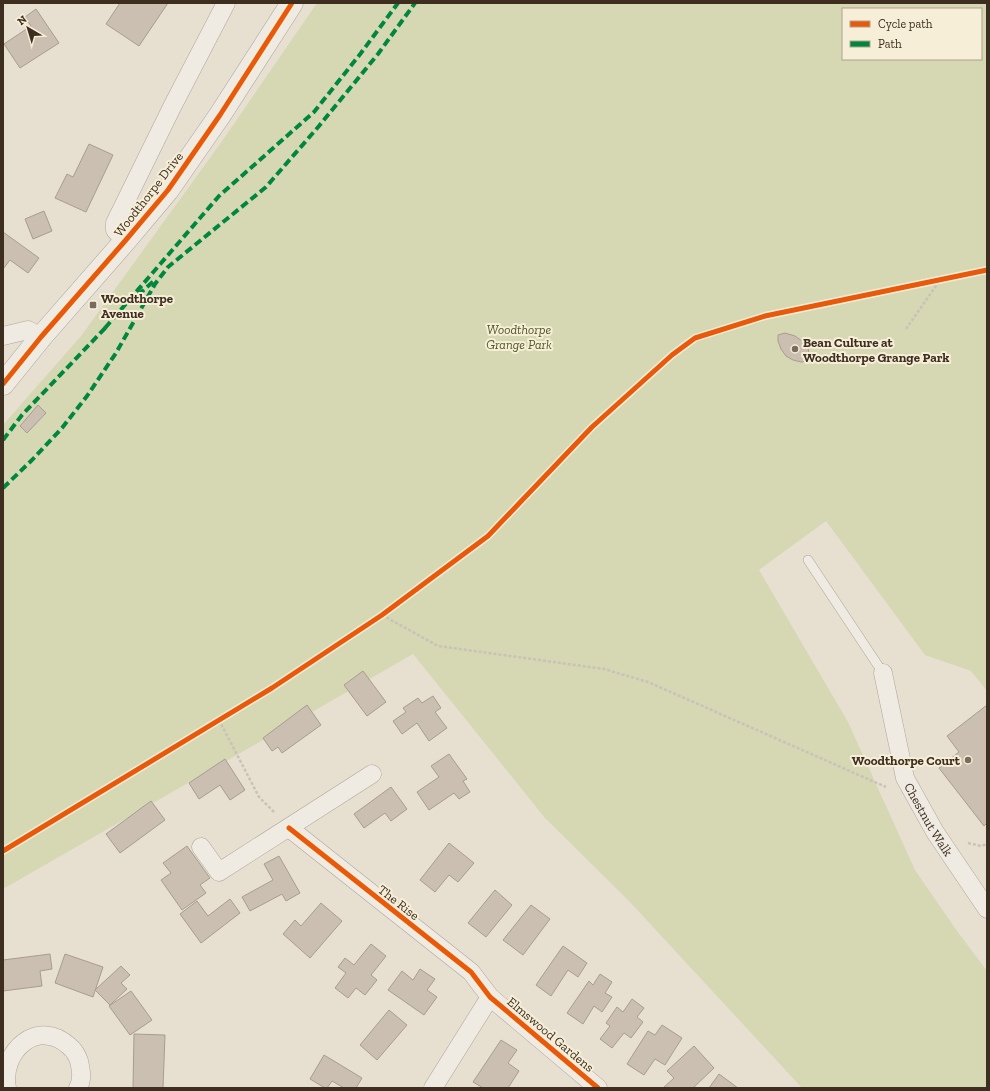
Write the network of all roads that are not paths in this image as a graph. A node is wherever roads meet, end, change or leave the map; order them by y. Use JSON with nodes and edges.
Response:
{"nodes":[{"id":1,"x":226,"y":3,"type":"edge"},
{"id":2,"x":292,"y":3,"type":"edge"},
{"id":3,"x":125,"y":242,"type":"junction"},
{"id":4,"x":3,"y":336,"type":"edge"},
{"id":5,"x":41,"y":337,"type":"junction"},
{"id":6,"x":3,"y":384,"type":"edge"},
{"id":7,"x":808,"y":560,"type":"dead end"},
{"id":8,"x":883,"y":673,"type":"joint"},
{"id":9,"x":372,"y":774,"type":"dead end"},
{"id":10,"x":289,"y":828,"type":"junction"},
{"id":11,"x":201,"y":847,"type":"dead end"},
{"id":12,"x":987,"y":909,"type":"edge"},
{"id":13,"x":490,"y":997,"type":"junction"},
{"id":14,"x":5,"y":1084,"type":"edge"},
{"id":15,"x":78,"y":1088,"type":"edge"},
{"id":16,"x":433,"y":1088,"type":"edge"},
{"id":17,"x":598,"y":1088,"type":"edge"}],
"edges":[{"from":1,"to":3,"type":"street","name":"Woodthorpe Drive"},
{"from":2,"to":3,"type":"street","name":"Woodthorpe Drive"},
{"from":3,"to":5,"type":"street","name":"Woodthorpe Drive"},
{"from":4,"to":5,"type":"street"},
{"from":5,"to":6,"type":"street","name":"Woodthorpe Drive"},
{"from":7,"to":8,"type":"lane"},
{"from":8,"to":12,"type":"street","name":"Chestnut Walk"},
{"from":9,"to":10,"type":"street"},
{"from":10,"to":11,"type":"street"},
{"from":10,"to":13,"type":"street","name":"The Rise"},
{"from":13,"to":16,"type":"street","name":"Elmswood Gardens"},
{"from":13,"to":17,"type":"street","name":"Elmswood Gardens"},
{"from":14,"to":15,"type":"street"}]}
